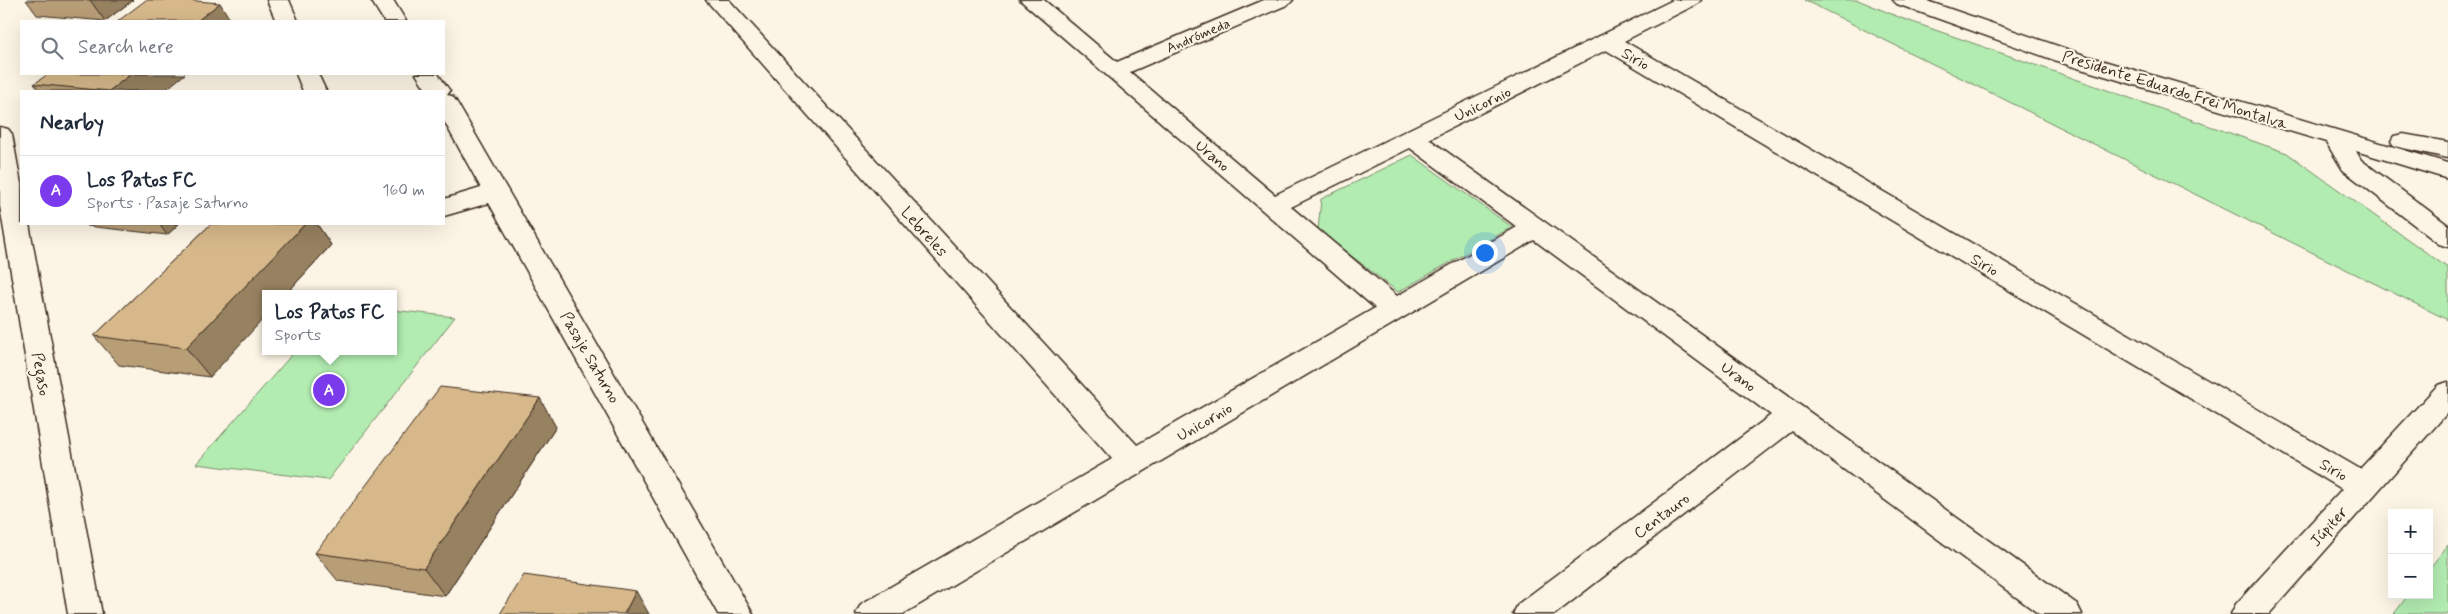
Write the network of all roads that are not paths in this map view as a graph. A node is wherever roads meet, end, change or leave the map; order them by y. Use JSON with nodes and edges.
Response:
{"nodes":[{"id":1,"x":278,"y":0,"type":"edge"},
{"id":2,"x":382,"y":0,"type":"edge"},
{"id":3,"x":717,"y":0,"type":"edge"},
{"id":4,"x":1031,"y":0,"type":"edge"},
{"id":5,"x":1282,"y":0,"type":"edge"},
{"id":6,"x":1690,"y":0,"type":"edge"},
{"id":7,"x":1904,"y":0,"type":"edge"},
{"id":8,"x":286,"y":20,"type":"edge"},
{"id":9,"x":394,"y":20,"type":"edge"},
{"id":10,"x":1607,"y":41,"type":"junction"},
{"id":11,"x":1114,"y":71,"type":"junction"},
{"id":12,"x":307,"y":75,"type":"edge"},
{"id":13,"x":428,"y":75,"type":"edge"},
{"id":14,"x":314,"y":90,"type":"edge"},
{"id":15,"x":437,"y":90,"type":"edge"},
{"id":16,"x":445,"y":103,"type":"edge"},
{"id":17,"x":0,"y":134,"type":"edge"},
{"id":18,"x":1412,"y":138,"type":"junction"},
{"id":19,"x":2335,"y":138,"type":"junction"},
{"id":20,"x":2448,"y":150,"type":"edge"},
{"id":21,"x":2448,"y":171,"type":"edge"},
{"id":22,"x":496,"y":192,"type":"junction"},
{"id":23,"x":1274,"y":206,"type":"junction"},
{"id":24,"x":445,"y":208,"type":"edge"},
{"id":25,"x":1535,"y":228,"type":"junction"},
{"id":26,"x":2444,"y":230,"type":"edge"},
{"id":27,"x":11,"y":265,"type":"edge"},
{"id":28,"x":1395,"y":310,"type":"junction"},
{"id":29,"x":2448,"y":393,"type":"edge"},
{"id":30,"x":1792,"y":415,"type":"junction"},
{"id":31,"x":1133,"y":462,"type":"junction"},
{"id":32,"x":2364,"y":486,"type":"junction"},
{"id":33,"x":85,"y":614,"type":"edge"},
{"id":34,"x":736,"y":614,"type":"edge"},
{"id":35,"x":873,"y":614,"type":"edge"},
{"id":36,"x":1530,"y":614,"type":"edge"},
{"id":37,"x":2065,"y":614,"type":"edge"},
{"id":38,"x":2248,"y":614,"type":"edge"}],
"edges":[{"from":1,"to":8,"type":"street"},
{"from":2,"to":9,"type":"street"},
{"from":3,"to":31,"type":"street","name":"Lebreles"},
{"from":4,"to":11,"type":"street","name":"Urano"},
{"from":5,"to":11,"type":"street","name":"Andrómeda"},
{"from":6,"to":10,"type":"street","name":"Unicornio"},
{"from":7,"to":19,"type":"street","name":"Presidente Eduardo Frei Montalva"},
{"from":10,"to":18,"type":"street","name":"Unicornio"},
{"from":10,"to":32,"type":"street","name":"Sirio"},
{"from":11,"to":23,"type":"street","name":"Urano"},
{"from":12,"to":14,"type":"street"},
{"from":13,"to":15,"type":"street"},
{"from":16,"to":22,"type":"street","name":"Pasaje Saturno"},
{"from":17,"to":27,"type":"street","name":"Pegaso"},
{"from":18,"to":23,"type":"street","name":"Unicornio"},
{"from":18,"to":25,"type":"street","name":"Urano"},
{"from":19,"to":20,"type":"street"},
{"from":19,"to":21,"type":"street","name":"Presidente Eduardo Frei Montalva"},
{"from":19,"to":26,"type":"street"},
{"from":22,"to":24,"type":"street"},
{"from":22,"to":34,"type":"street","name":"Pasaje Saturno"},
{"from":23,"to":28,"type":"street","name":"Urano"},
{"from":25,"to":28,"type":"street","name":"Unicornio"},
{"from":25,"to":30,"type":"street","name":"Urano"},
{"from":27,"to":33,"type":"street","name":"Pegaso"},
{"from":28,"to":31,"type":"street","name":"Unicornio"},
{"from":29,"to":32,"type":"street","name":"Júpiter"},
{"from":30,"to":36,"type":"street","name":"Centauro"},
{"from":30,"to":37,"type":"street","name":"Urano"},
{"from":31,"to":35,"type":"street","name":"Unicornio"},
{"from":32,"to":38,"type":"street","name":"Júpiter"}]}
